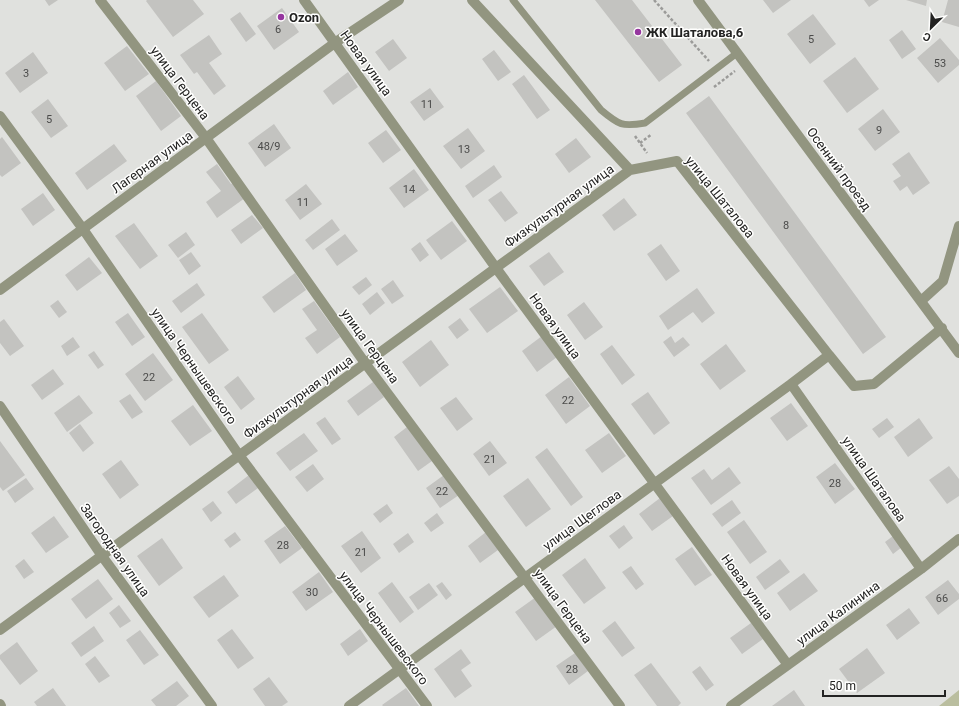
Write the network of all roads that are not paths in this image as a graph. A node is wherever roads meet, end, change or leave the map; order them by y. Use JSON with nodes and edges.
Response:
{"nodes":[{"id":1,"x":100,"y":0,"type":"edge"},
{"id":2,"x":304,"y":0,"type":"edge"},
{"id":3,"x":399,"y":0,"type":"edge"},
{"id":4,"x":472,"y":0,"type":"edge"},
{"id":5,"x":513,"y":0,"type":"edge"},
{"id":6,"x":698,"y":0,"type":"edge"},
{"id":7,"x":336,"y":42,"type":"junction"},
{"id":8,"x":737,"y":53,"type":"junction"},
{"id":9,"x":0,"y":116,"type":"edge"},
{"id":10,"x":206,"y":138,"type":"junction"},
{"id":11,"x":630,"y":170,"type":"junction"},
{"id":12,"x":959,"y":226,"type":"edge"},
{"id":13,"x":83,"y":229,"type":"junction"},
{"id":14,"x":496,"y":268,"type":"junction"},
{"id":15,"x":0,"y":290,"type":"edge"},
{"id":16,"x":921,"y":301,"type":"junction"},
{"id":17,"x":942,"y":328,"type":"junction"},
{"id":18,"x":959,"y":353,"type":"edge"},
{"id":19,"x":828,"y":355,"type":"junction"},
{"id":20,"x":366,"y":363,"type":"junction"},
{"id":21,"x":791,"y":384,"type":"junction"},
{"id":22,"x":0,"y":406,"type":"edge"},
{"id":23,"x":239,"y":455,"type":"junction"},
{"id":24,"x":655,"y":483,"type":"junction"},
{"id":25,"x":959,"y":539,"type":"edge"},
{"id":26,"x":102,"y":556,"type":"junction"},
{"id":27,"x":921,"y":569,"type":"junction"},
{"id":28,"x":526,"y":577,"type":"junction"},
{"id":29,"x":0,"y":630,"type":"edge"},
{"id":30,"x":788,"y":665,"type":"junction"},
{"id":31,"x":399,"y":669,"type":"junction"},
{"id":32,"x":212,"y":706,"type":"edge"},
{"id":33,"x":349,"y":706,"type":"edge"},
{"id":34,"x":427,"y":706,"type":"edge"},
{"id":35,"x":620,"y":706,"type":"edge"},
{"id":36,"x":731,"y":706,"type":"edge"}],
"edges":[{"from":1,"to":10,"type":"street","name":"улица Герцена"},
{"from":2,"to":7,"type":"street","name":"Новая улица"},
{"from":3,"to":7,"type":"street","name":"Лагерная улица"},
{"from":4,"to":11,"type":"street"},
{"from":5,"to":8,"type":"lane"},
{"from":6,"to":8,"type":"street","name":"Осенний проезд"},
{"from":7,"to":10,"type":"street","name":"Лагерная улица"},
{"from":7,"to":14,"type":"street","name":"Новая улица"},
{"from":8,"to":16,"type":"street","name":"Осенний проезд"},
{"from":9,"to":13,"type":"street","name":"улица Чернышевского"},
{"from":10,"to":13,"type":"street","name":"Лагерная улица"},
{"from":10,"to":20,"type":"street","name":"улица Герцена"},
{"from":11,"to":14,"type":"street","name":"Физкультурная улица"},
{"from":11,"to":19,"type":"street","name":"улица Шаталова"},
{"from":12,"to":16,"type":"street"},
{"from":13,"to":15,"type":"street","name":"Лагерная улица"},
{"from":13,"to":23,"type":"street","name":"улица Чернышевского"},
{"from":14,"to":20,"type":"street","name":"Физкультурная улица"},
{"from":14,"to":24,"type":"street","name":"Новая улица"},
{"from":16,"to":17,"type":"street","name":"Осенний проезд"},
{"from":17,"to":18,"type":"street","name":"Осенний проезд"},
{"from":17,"to":19,"type":"street","name":"улица Шаталова"},
{"from":19,"to":21,"type":"street"},
{"from":20,"to":23,"type":"street","name":"Физкультурная улица"},
{"from":20,"to":28,"type":"street","name":"улица Герцена"},
{"from":21,"to":24,"type":"street","name":"улица Щеглова"},
{"from":21,"to":27,"type":"street","name":"улица Шаталова"},
{"from":22,"to":26,"type":"street","name":"Загородная улица"},
{"from":23,"to":26,"type":"street","name":"Физкультурная улица"},
{"from":23,"to":31,"type":"street","name":"улица Чернышевского"},
{"from":24,"to":28,"type":"street","name":"улица Щеглова"},
{"from":24,"to":30,"type":"street","name":"Новая улица"},
{"from":25,"to":27,"type":"street","name":"улица Калинина"},
{"from":26,"to":29,"type":"street","name":"Физкультурная улица"},
{"from":26,"to":32,"type":"street","name":"Загородная улица"},
{"from":27,"to":30,"type":"street","name":"улица Калинина"},
{"from":28,"to":31,"type":"street","name":"улица Щеглова"},
{"from":28,"to":35,"type":"street","name":"улица Герцена"},
{"from":30,"to":36,"type":"street","name":"улица Калинина"},
{"from":31,"to":33,"type":"street","name":"улица Щеглова"},
{"from":31,"to":34,"type":"street","name":"улица Чернышевского"}]}
